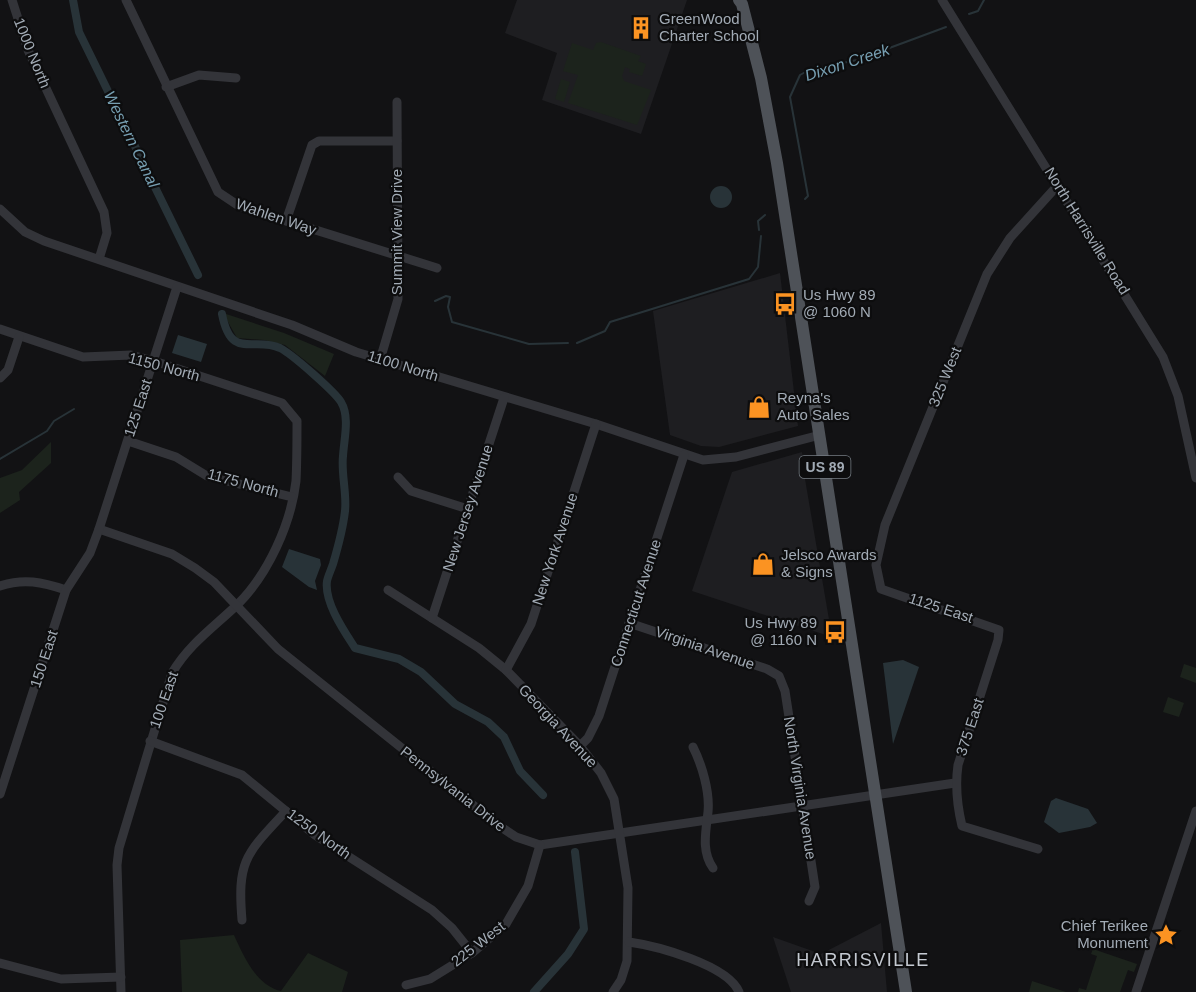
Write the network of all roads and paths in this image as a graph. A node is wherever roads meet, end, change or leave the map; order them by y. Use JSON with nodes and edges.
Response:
{"nodes":[{"id":1,"x":12,"y":0,"type":"edge"},
{"id":2,"x":126,"y":0,"type":"edge"},
{"id":3,"x":942,"y":0,"type":"edge"},
{"id":4,"x":742,"y":1,"type":"edge"},
{"id":5,"x":236,"y":78,"type":"dead end"},
{"id":6,"x":166,"y":87,"type":"junction"},
{"id":7,"x":397,"y":102,"type":"dead end"},
{"id":8,"x":397,"y":141,"type":"junction"},
{"id":9,"x":1058,"y":185,"type":"junction"},
{"id":10,"x":0,"y":209,"type":"edge"},
{"id":11,"x":286,"y":221,"type":"junction"},
{"id":12,"x":398,"y":256,"type":"junction"},
{"id":13,"x":99,"y":259,"type":"junction"},
{"id":14,"x":437,"y":268,"type":"dead end"},
{"id":15,"x":177,"y":287,"type":"junction"},
{"id":16,"x":0,"y":329,"type":"edge"},
{"id":17,"x":19,"y":337,"type":"junction"},
{"id":18,"x":380,"y":360,"type":"junction"},
{"id":19,"x":154,"y":361,"type":"junction"},
{"id":20,"x":0,"y":378,"type":"edge"},
{"id":21,"x":504,"y":398,"type":"junction"},
{"id":22,"x":291,"y":410,"type":"joint"},
{"id":23,"x":596,"y":424,"type":"junction"},
{"id":24,"x":820,"y":435,"type":"junction"},
{"id":25,"x":128,"y":441,"type":"junction"},
{"id":26,"x":684,"y":455,"type":"junction"},
{"id":27,"x":398,"y":477,"type":"dead end"},
{"id":28,"x":1196,"y":478,"type":"edge"},
{"id":29,"x":292,"y":496,"type":"junction"},
{"id":30,"x":468,"y":509,"type":"junction"},
{"id":31,"x":99,"y":529,"type":"junction"},
{"id":32,"x":0,"y":586,"type":"edge"},
{"id":33,"x":881,"y":589,"type":"joint"},
{"id":34,"x":66,"y":590,"type":"junction"},
{"id":35,"x":388,"y":590,"type":"dead end"},
{"id":36,"x":237,"y":605,"type":"junction"},
{"id":37,"x":432,"y":618,"type":"junction"},
{"id":38,"x":629,"y":623,"type":"junction"},
{"id":39,"x":999,"y":630,"type":"joint"},
{"id":40,"x":506,"y":670,"type":"junction"},
{"id":41,"x":779,"y":676,"type":"joint"},
{"id":42,"x":150,"y":741,"type":"junction"},
{"id":43,"x":580,"y":747,"type":"junction"},
{"id":44,"x":693,"y":747,"type":"dead end"},
{"id":45,"x":956,"y":783,"type":"junction"},
{"id":46,"x":0,"y":794,"type":"edge"},
{"id":47,"x":875,"y":794,"type":"junction"},
{"id":48,"x":803,"y":806,"type":"junction"},
{"id":49,"x":286,"y":811,"type":"junction"},
{"id":50,"x":1196,"y":811,"type":"edge"},
{"id":51,"x":706,"y":821,"type":"junction"},
{"id":52,"x":621,"y":834,"type":"junction"},
{"id":53,"x":540,"y":845,"type":"junction"},
{"id":54,"x":1038,"y":849,"type":"dead end"},
{"id":55,"x":713,"y":868,"type":"dead end"},
{"id":56,"x":809,"y":901,"type":"dead end"},
{"id":57,"x":242,"y":920,"type":"dead end"},
{"id":58,"x":629,"y":942,"type":"junction"},
{"id":59,"x":472,"y":953,"type":"junction"},
{"id":60,"x":0,"y":963,"type":"edge"},
{"id":61,"x":121,"y":977,"type":"junction"},
{"id":62,"x":406,"y":984,"type":"dead end"},
{"id":63,"x":121,"y":992,"type":"edge"},
{"id":64,"x":613,"y":992,"type":"edge"},
{"id":65,"x":739,"y":992,"type":"edge"},
{"id":66,"x":906,"y":992,"type":"edge"},
{"id":67,"x":1136,"y":992,"type":"edge"}],
"edges":[{"from":1,"to":13,"type":"street","name":"1000 North"},
{"from":2,"to":6,"type":"street","name":"Wahlen Way"},
{"from":3,"to":9,"type":"street","name":"North Harrisville Road"},
{"from":4,"to":24,"type":"main road","number":"US 89"},
{"from":5,"to":6,"type":"street"},
{"from":6,"to":11,"type":"street","name":"Wahlen Way"},
{"from":7,"to":8,"type":"street","name":"Summit View Drive"},
{"from":8,"to":11,"type":"street"},
{"from":8,"to":12,"type":"street","name":"Summit View Drive"},
{"from":9,"to":28,"type":"street","name":"North Harrisville Road"},
{"from":9,"to":33,"type":"street","name":"325 West"},
{"from":10,"to":13,"type":"street","name":"1100 North"},
{"from":11,"to":12,"type":"street","name":"Wahlen Way"},
{"from":12,"to":14,"type":"street","name":"Wahlen Way"},
{"from":12,"to":18,"type":"street","name":"Summit View Drive"},
{"from":13,"to":15,"type":"street","name":"1100 North"},
{"from":15,"to":18,"type":"street","name":"1100 North"},
{"from":15,"to":19,"type":"street","name":"125 East"},
{"from":16,"to":17,"type":"street","name":"1150 North"},
{"from":17,"to":19,"type":"street","name":"1150 North"},
{"from":17,"to":20,"type":"street"},
{"from":18,"to":21,"type":"street","name":"1100 North"},
{"from":19,"to":22,"type":"street","name":"1150 North"},
{"from":19,"to":25,"type":"street","name":"125 East"},
{"from":21,"to":23,"type":"street","name":"1100 North"},
{"from":21,"to":30,"type":"street","name":"New Jersey Avenue"},
{"from":22,"to":29,"type":"street","name":"100 East"},
{"from":23,"to":26,"type":"street","name":"1100 North"},
{"from":23,"to":40,"type":"street","name":"New York Avenue"},
{"from":24,"to":26,"type":"street","name":"1100 North"},
{"from":24,"to":47,"type":"main road","number":"US 89"},
{"from":25,"to":29,"type":"street","name":"1175 North"},
{"from":25,"to":31,"type":"street","name":"125 East"},
{"from":26,"to":38,"type":"street","name":"Connecticut Avenue"},
{"from":27,"to":30,"type":"street"},
{"from":29,"to":36,"type":"street","name":"100 East"},
{"from":30,"to":37,"type":"street","name":"New Jersey Avenue"},
{"from":31,"to":34,"type":"street","name":"150 East"},
{"from":31,"to":36,"type":"street","name":"Pennsylvania Drive"},
{"from":32,"to":34,"type":"street"},
{"from":33,"to":39,"type":"street","name":"1125 East"},
{"from":34,"to":46,"type":"street","name":"150 East"},
{"from":35,"to":37,"type":"street","name":"Georgia Avenue"},
{"from":36,"to":42,"type":"street","name":"100 East"},
{"from":36,"to":53,"type":"street","name":"Pennsylvania Drive"},
{"from":37,"to":40,"type":"street","name":"Georgia Avenue"},
{"from":38,"to":41,"type":"street","name":"Virginia Avenue"},
{"from":38,"to":43,"type":"street","name":"Connecticut Avenue"},
{"from":39,"to":45,"type":"street","name":"375 East"},
{"from":40,"to":43,"type":"street","name":"Georgia Avenue"},
{"from":41,"to":48,"type":"street","name":"North Virginia Avenue"},
{"from":42,"to":49,"type":"street","name":"1250 North"},
{"from":42,"to":61,"type":"street","name":"100 East"},
{"from":43,"to":52,"type":"street","name":"Georgia Avenue"},
{"from":44,"to":51,"type":"street"},
{"from":45,"to":47,"type":"street"},
{"from":45,"to":54,"type":"street","name":"375 East"},
{"from":47,"to":48,"type":"street","name":"Pennsylvania Drive"},
{"from":47,"to":66,"type":"main road","number":"US 89"},
{"from":48,"to":51,"type":"street","name":"Pennsylvania Drive"},
{"from":48,"to":56,"type":"street","name":"North Virginia Avenue"},
{"from":49,"to":57,"type":"street"},
{"from":49,"to":59,"type":"street","name":"1250 North"},
{"from":50,"to":67,"type":"street"},
{"from":51,"to":52,"type":"street","name":"Pennsylvania Drive"},
{"from":51,"to":55,"type":"street"},
{"from":52,"to":53,"type":"street","name":"Pennsylvania Drive"},
{"from":52,"to":58,"type":"street","name":"Georgia Avenue"},
{"from":53,"to":59,"type":"street","name":"225 West"},
{"from":58,"to":64,"type":"street","name":"Georgia Avenue"},
{"from":58,"to":65,"type":"street"},
{"from":59,"to":62,"type":"street","name":"225 West"},
{"from":60,"to":61,"type":"street"},
{"from":61,"to":63,"type":"street","name":"100 East"}]}
